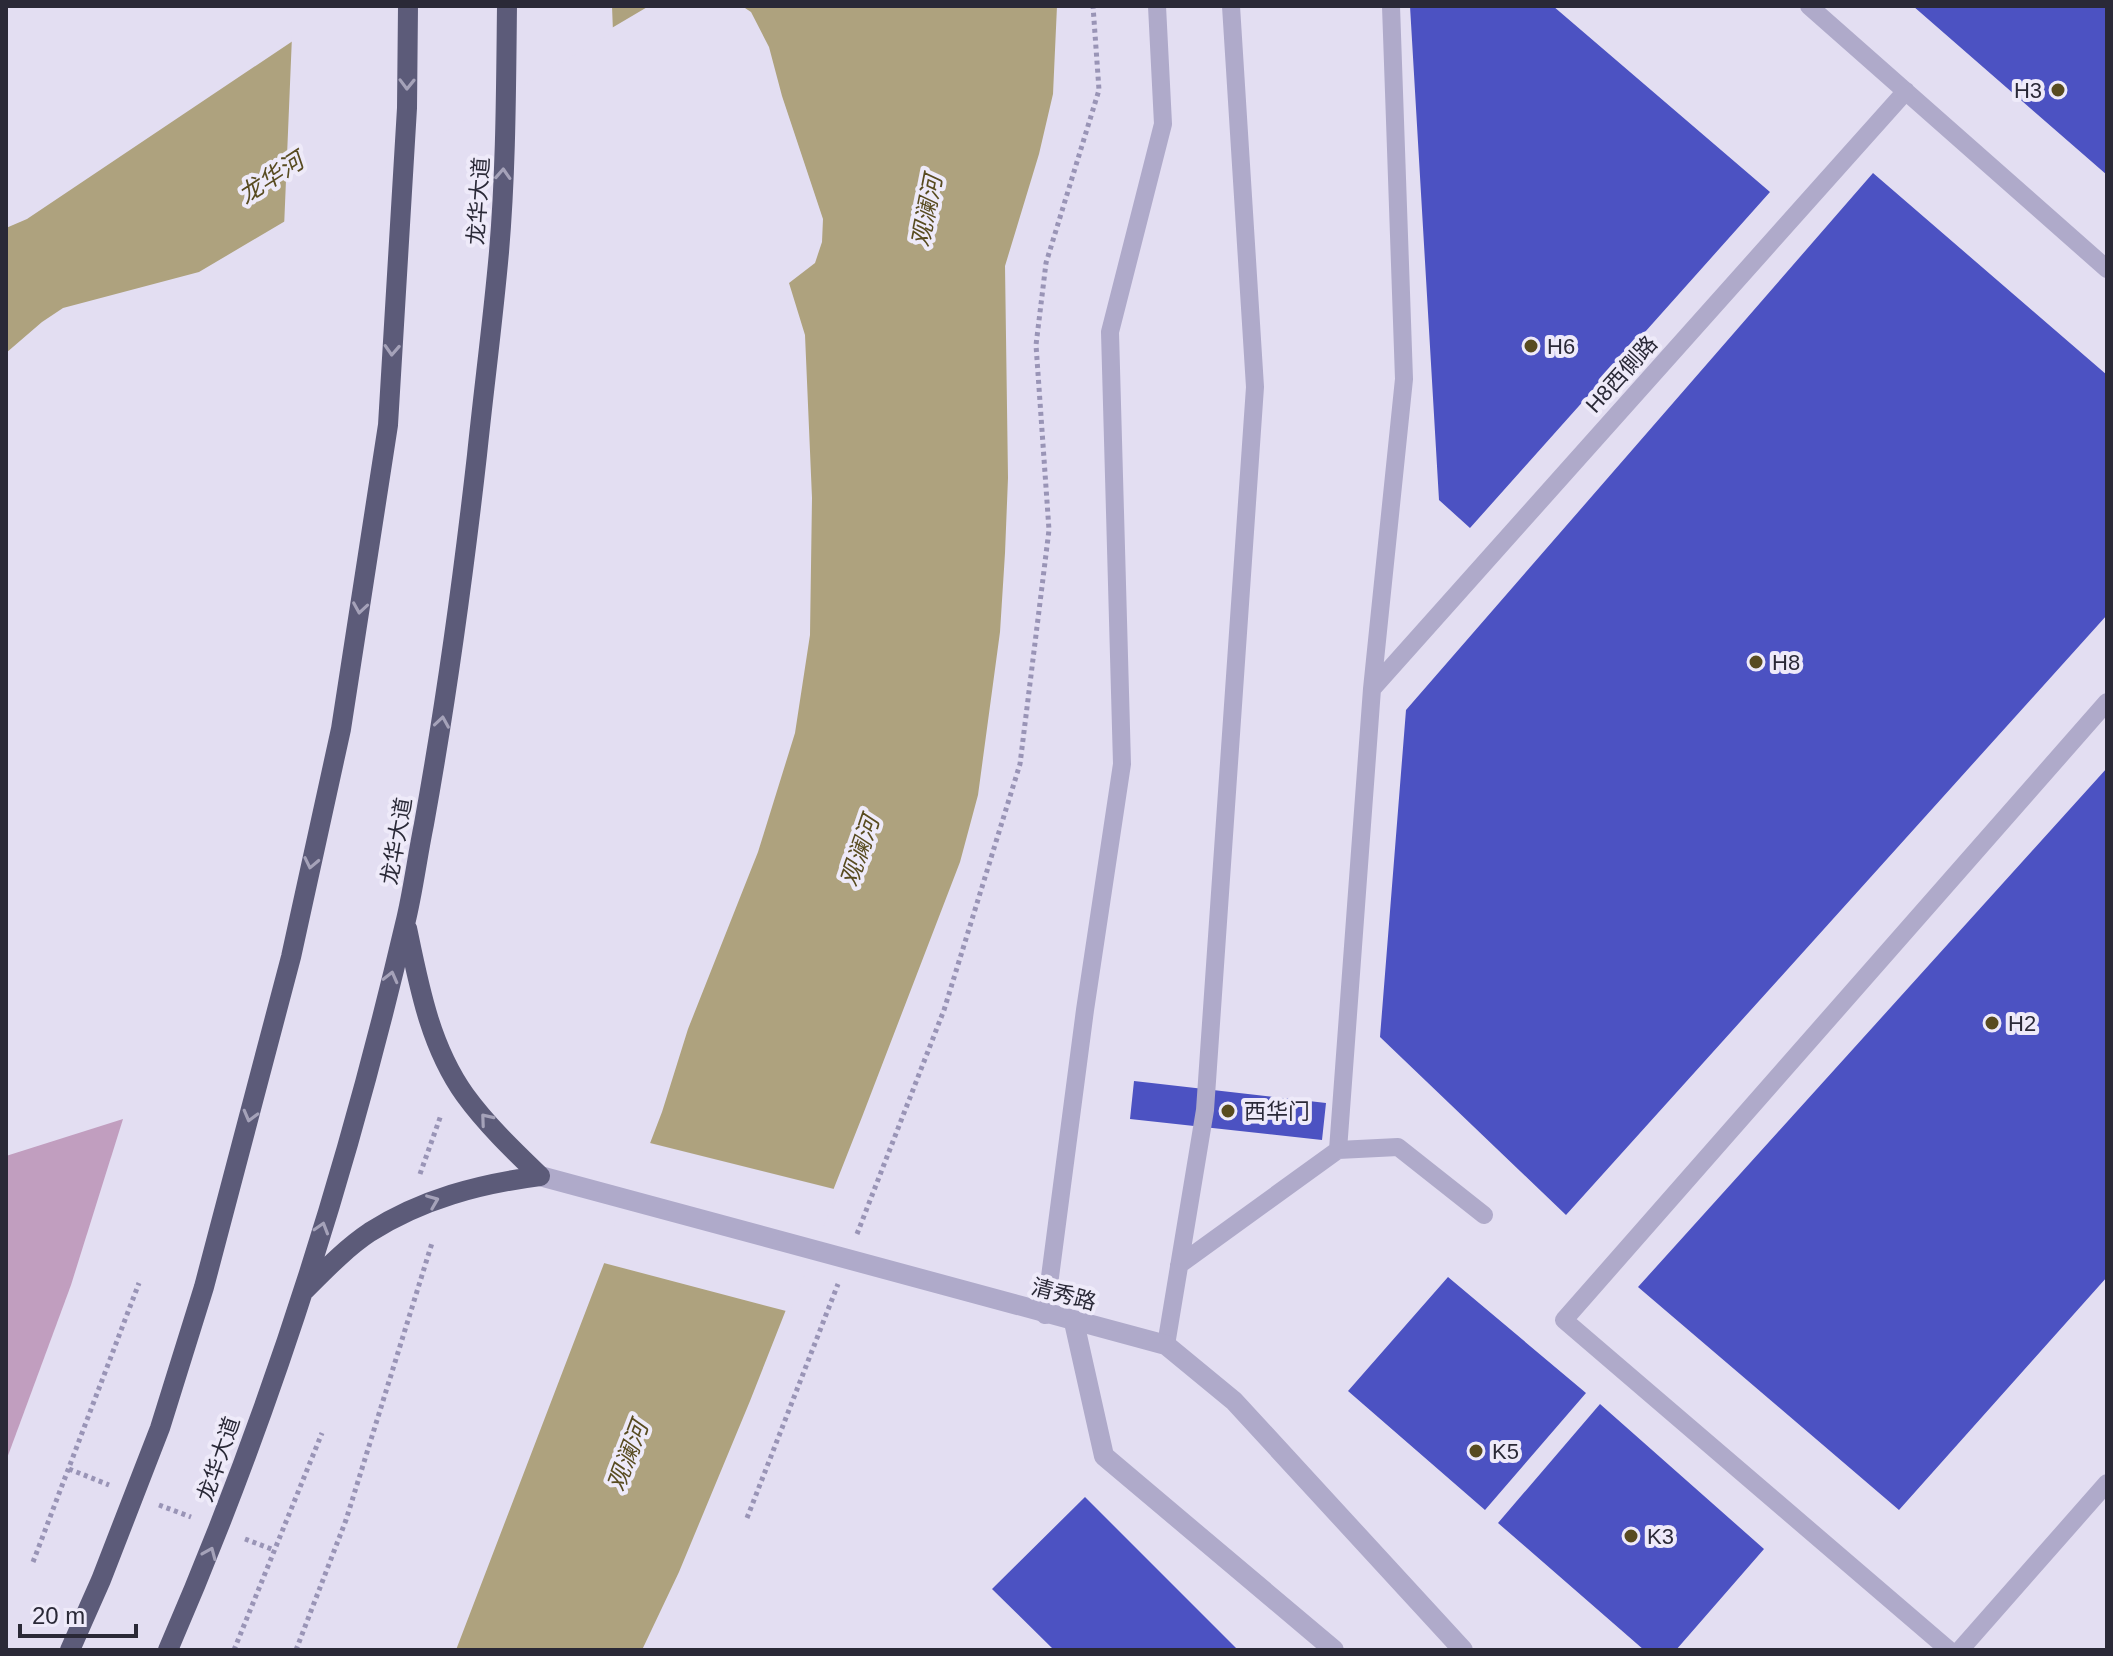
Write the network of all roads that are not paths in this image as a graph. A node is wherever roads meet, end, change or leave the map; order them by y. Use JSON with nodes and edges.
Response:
{"nodes":[{"id":1,"x":408,"y":6,"type":"edge"},
{"id":2,"x":507,"y":6,"type":"edge"},
{"id":3,"x":1157,"y":6,"type":"edge"},
{"id":4,"x":1231,"y":6,"type":"edge"},
{"id":5,"x":1391,"y":6,"type":"edge"},
{"id":6,"x":1809,"y":6,"type":"edge"},
{"id":7,"x":1906,"y":91,"type":"junction"},
{"id":8,"x":2107,"y":269,"type":"edge"},
{"id":9,"x":1372,"y":689,"type":"junction"},
{"id":10,"x":2107,"y":702,"type":"edge"},
{"id":11,"x":406,"y":922,"type":"junction"},
{"id":12,"x":1338,"y":1150,"type":"junction"},
{"id":13,"x":540,"y":1176,"type":"junction"},
{"id":14,"x":1484,"y":1215,"type":"dead end"},
{"id":15,"x":1179,"y":1265,"type":"junction"},
{"id":16,"x":302,"y":1293,"type":"junction"},
{"id":17,"x":1045,"y":1315,"type":"junction"},
{"id":18,"x":1074,"y":1322,"type":"junction"},
{"id":19,"x":1166,"y":1345,"type":"junction"},
{"id":20,"x":2107,"y":1483,"type":"edge"},
{"id":21,"x":70,"y":1650,"type":"edge"},
{"id":22,"x":168,"y":1650,"type":"edge"},
{"id":23,"x":1334,"y":1650,"type":"edge"},
{"id":24,"x":1463,"y":1650,"type":"edge"},
{"id":25,"x":1949,"y":1650,"type":"edge"},
{"id":26,"x":1960,"y":1650,"type":"edge"}],
"edges":[{"from":1,"to":21,"type":"main road","one_way":true},
{"from":11,"to":2,"type":"main road","name":"龙华大道","one_way":true},
{"from":3,"to":17,"type":"lane"},
{"from":4,"to":15,"type":"lane"},
{"from":5,"to":9,"type":"lane"},
{"from":6,"to":7,"type":"lane"},
{"from":7,"to":8,"type":"lane"},
{"from":7,"to":9,"type":"lane","name":"H8西側路"},
{"from":9,"to":12,"type":"lane"},
{"from":10,"to":25,"type":"lane"},
{"from":13,"to":11,"type":"main road","one_way":true},
{"from":16,"to":11,"type":"main road","name":"龙华大道","one_way":true},
{"from":12,"to":14,"type":"lane"},
{"from":12,"to":15,"type":"lane"},
{"from":16,"to":13,"type":"main road","one_way":true},
{"from":13,"to":17,"type":"street","name":"清秀路"},
{"from":15,"to":19,"type":"lane"},
{"from":22,"to":16,"type":"main road","name":"龙华大道","one_way":true},
{"from":17,"to":18,"type":"street","name":"清秀路"},
{"from":18,"to":19,"type":"street","name":"清秀路"},
{"from":18,"to":23,"type":"street"},
{"from":19,"to":24,"type":"street","name":"清秀路"},
{"from":20,"to":26,"type":"lane"}]}
